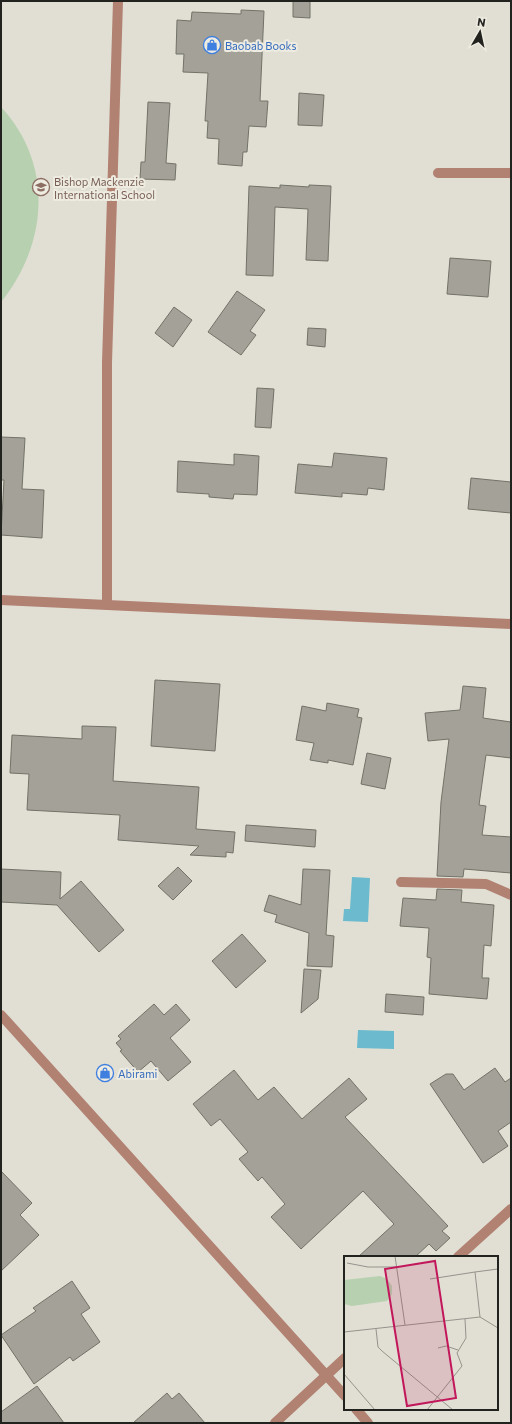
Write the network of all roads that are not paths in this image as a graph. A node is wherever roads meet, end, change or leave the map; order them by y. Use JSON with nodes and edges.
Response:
{"nodes":[{"id":1,"x":118,"y":1,"type":"edge"},
{"id":2,"x":438,"y":173,"type":"dead end"},
{"id":3,"x":511,"y":173,"type":"edge"},
{"id":4,"x":1,"y":600,"type":"edge"},
{"id":5,"x":106,"y":605,"type":"junction"},
{"id":6,"x":511,"y":624,"type":"edge"},
{"id":7,"x":402,"y":882,"type":"dead end"},
{"id":8,"x":511,"y":896,"type":"edge"},
{"id":9,"x":1,"y":1015,"type":"edge"},
{"id":10,"x":511,"y":1209,"type":"edge"},
{"id":11,"x":459,"y":1256,"type":"edge"},
{"id":12,"x":344,"y":1359,"type":"edge"},
{"id":13,"x":327,"y":1374,"type":"junction"},
{"id":14,"x":344,"y":1395,"type":"edge"},
{"id":15,"x":357,"y":1410,"type":"edge"},
{"id":16,"x":275,"y":1423,"type":"edge"},
{"id":17,"x":368,"y":1423,"type":"edge"}],
"edges":[{"from":1,"to":5,"type":"street"},
{"from":2,"to":3,"type":"street"},
{"from":4,"to":5,"type":"street"},
{"from":5,"to":6,"type":"street"},
{"from":7,"to":8,"type":"street"},
{"from":9,"to":13,"type":"street"},
{"from":10,"to":11,"type":"street"},
{"from":12,"to":13,"type":"street"},
{"from":13,"to":14,"type":"street"},
{"from":13,"to":16,"type":"street"},
{"from":15,"to":17,"type":"street"}]}
